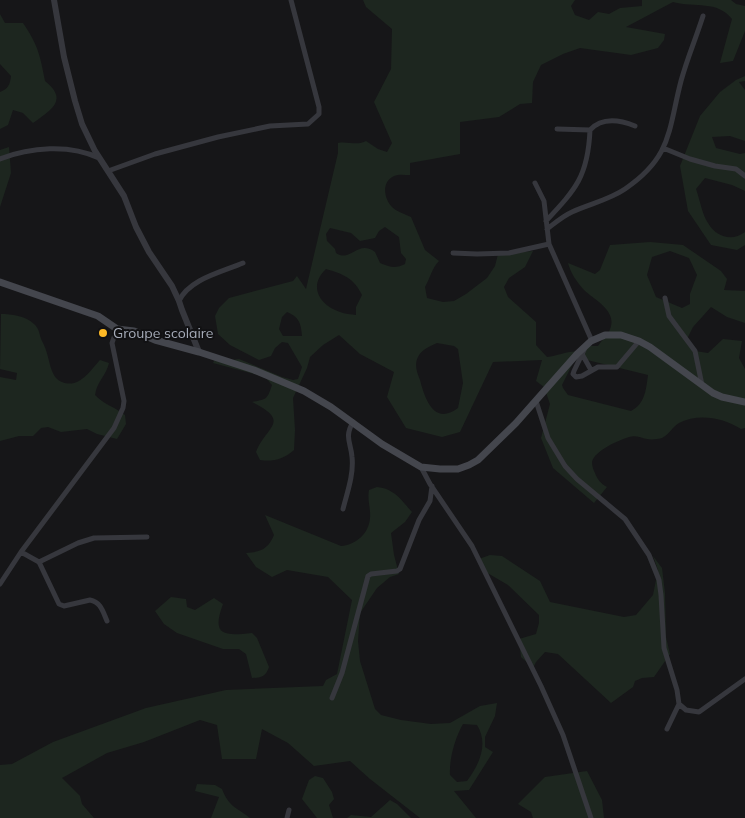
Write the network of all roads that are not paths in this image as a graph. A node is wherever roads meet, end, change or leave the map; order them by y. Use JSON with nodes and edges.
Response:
{"nodes":[{"id":1,"x":54,"y":0,"type":"edge"},
{"id":2,"x":291,"y":0,"type":"edge"},
{"id":3,"x":703,"y":16,"type":"dead end"},
{"id":4,"x":636,"y":126,"type":"dead end"},
{"id":5,"x":557,"y":129,"type":"dead end"},
{"id":6,"x":590,"y":130,"type":"junction"},
{"id":7,"x":663,"y":148,"type":"junction"},
{"id":8,"x":0,"y":159,"type":"edge"},
{"id":9,"x":101,"y":159,"type":"junction"},
{"id":10,"x":108,"y":171,"type":"junction"},
{"id":11,"x":745,"y":176,"type":"edge"},
{"id":12,"x":535,"y":183,"type":"dead end"},
{"id":13,"x":546,"y":221,"type":"junction"},
{"id":14,"x":547,"y":229,"type":"junction"},
{"id":15,"x":549,"y":244,"type":"junction"},
{"id":16,"x":452,"y":253,"type":"dead end"},
{"id":17,"x":243,"y":264,"type":"dead end"},
{"id":18,"x":0,"y":282,"type":"edge"},
{"id":19,"x":665,"y":298,"type":"dead end"},
{"id":20,"x":179,"y":301,"type":"junction"},
{"id":21,"x":117,"y":329,"type":"junction"},
{"id":22,"x":592,"y":341,"type":"junction"},
{"id":23,"x":638,"y":341,"type":"junction"},
{"id":24,"x":199,"y":352,"type":"junction"},
{"id":25,"x":582,"y":354,"type":"junction"},
{"id":26,"x":592,"y":370,"type":"junction"},
{"id":27,"x":703,"y":386,"type":"junction"},
{"id":28,"x":536,"y":401,"type":"junction"},
{"id":29,"x":745,"y":402,"type":"edge"},
{"id":30,"x":353,"y":422,"type":"junction"},
{"id":31,"x":421,"y":467,"type":"junction"},
{"id":32,"x":432,"y":486,"type":"junction"},
{"id":33,"x":344,"y":509,"type":"dead end"},
{"id":34,"x":147,"y":537,"type":"dead end"},
{"id":35,"x":21,"y":552,"type":"junction"},
{"id":36,"x":39,"y":562,"type":"junction"},
{"id":37,"x":0,"y":584,"type":"edge"},
{"id":38,"x":106,"y":621,"type":"dead end"},
{"id":39,"x":745,"y":679,"type":"edge"},
{"id":40,"x":332,"y":698,"type":"dead end"},
{"id":41,"x":679,"y":704,"type":"junction"},
{"id":42,"x":667,"y":729,"type":"dead end"},
{"id":43,"x":289,"y":810,"type":"dead end"},
{"id":44,"x":287,"y":818,"type":"edge"},
{"id":45,"x":591,"y":818,"type":"edge"}],
"edges":[{"from":1,"to":9,"type":"street"},
{"from":2,"to":10,"type":"street"},
{"from":3,"to":7,"type":"street"},
{"from":4,"to":6,"type":"street"},
{"from":5,"to":6,"type":"street"},
{"from":6,"to":13,"type":"street"},
{"from":7,"to":11,"type":"street"},
{"from":7,"to":14,"type":"street"},
{"from":8,"to":9,"type":"street"},
{"from":9,"to":10,"type":"street"},
{"from":10,"to":20,"type":"street"},
{"from":12,"to":13,"type":"street"},
{"from":13,"to":14,"type":"street"},
{"from":14,"to":15,"type":"street"},
{"from":15,"to":16,"type":"street"},
{"from":15,"to":22,"type":"street"},
{"from":17,"to":20,"type":"street"},
{"from":18,"to":21,"type":"main road"},
{"from":19,"to":27,"type":"street"},
{"from":20,"to":24,"type":"street"},
{"from":21,"to":24,"type":"main road"},
{"from":21,"to":35,"type":"street"},
{"from":22,"to":23,"type":"main road"},
{"from":22,"to":25,"type":"street"},
{"from":22,"to":28,"type":"main road"},
{"from":23,"to":26,"type":"street"},
{"from":23,"to":27,"type":"main road"},
{"from":24,"to":30,"type":"main road"},
{"from":25,"to":26,"type":"street"},
{"from":25,"to":26,"type":"street"},
{"from":27,"to":29,"type":"main road"},
{"from":28,"to":31,"type":"main road"},
{"from":28,"to":41,"type":"street"},
{"from":30,"to":31,"type":"main road"},
{"from":30,"to":33,"type":"street"},
{"from":31,"to":32,"type":"street"},
{"from":32,"to":40,"type":"street"},
{"from":32,"to":45,"type":"street"},
{"from":34,"to":36,"type":"street"},
{"from":35,"to":36,"type":"street"},
{"from":35,"to":37,"type":"street"},
{"from":36,"to":38,"type":"street"},
{"from":39,"to":41,"type":"street"},
{"from":41,"to":42,"type":"street"},
{"from":43,"to":44,"type":"street"}]}
